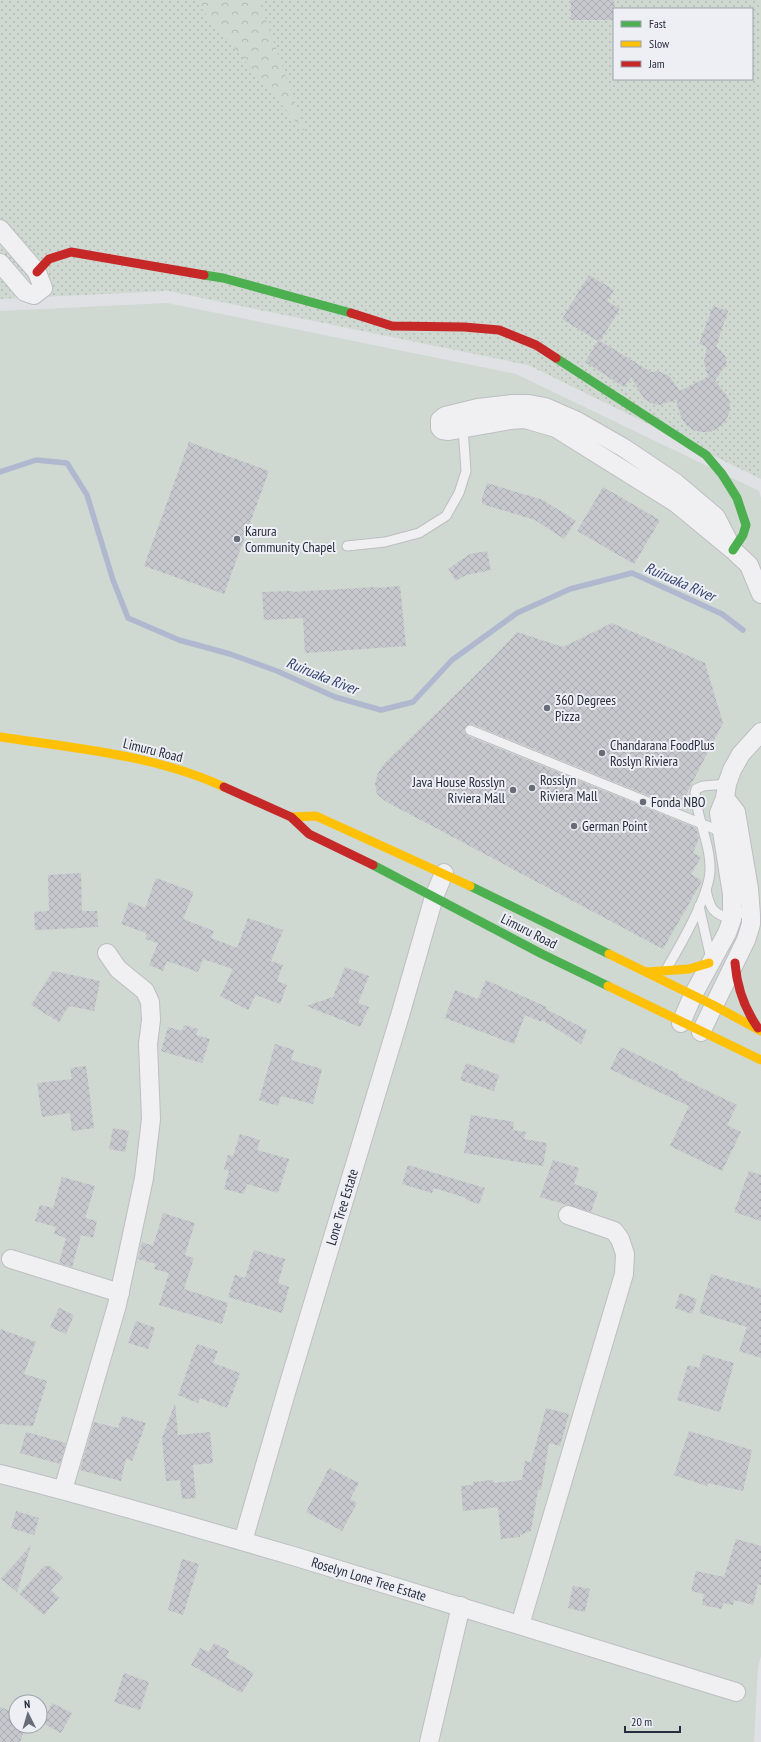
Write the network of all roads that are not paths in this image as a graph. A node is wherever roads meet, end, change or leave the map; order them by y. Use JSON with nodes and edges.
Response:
{"nodes":[{"id":1,"x":0,"y":229,"type":"edge"},
{"id":2,"x":0,"y":263,"type":"edge"},
{"id":3,"x":37,"y":272,"type":"junction"},
{"id":4,"x":463,"y":428,"type":"junction"},
{"id":5,"x":347,"y":546,"type":"dead end"},
{"id":6,"x":733,"y":550,"type":"junction"},
{"id":7,"x":761,"y":594,"type":"edge"},
{"id":8,"x":470,"y":730,"type":"dead end"},
{"id":9,"x":761,"y":732,"type":"edge"},
{"id":10,"x":0,"y":737,"type":"edge"},
{"id":11,"x":726,"y":791,"type":"junction"},
{"id":12,"x":292,"y":817,"type":"junction"},
{"id":13,"x":722,"y":832,"type":"junction"},
{"id":14,"x":444,"y":873,"type":"junction"},
{"id":15,"x":706,"y":890,"type":"junction"},
{"id":16,"x":434,"y":897,"type":"junction"},
{"id":17,"x":699,"y":906,"type":"junction"},
{"id":18,"x":750,"y":907,"type":"junction"},
{"id":19,"x":732,"y":918,"type":"junction"},
{"id":20,"x":107,"y":953,"type":"dead end"},
{"id":21,"x":710,"y":961,"type":"junction"},
{"id":22,"x":735,"y":963,"type":"junction"},
{"id":23,"x":646,"y":972,"type":"junction"},
{"id":24,"x":666,"y":972,"type":"junction"},
{"id":25,"x":693,"y":995,"type":"junction"},
{"id":26,"x":713,"y":1005,"type":"junction"},
{"id":27,"x":681,"y":1023,"type":"junction"},
{"id":28,"x":761,"y":1031,"type":"edge"},
{"id":29,"x":700,"y":1032,"type":"junction"},
{"id":30,"x":761,"y":1060,"type":"edge"},
{"id":31,"x":568,"y":1215,"type":"dead end"},
{"id":32,"x":11,"y":1259,"type":"dead end"},
{"id":33,"x":120,"y":1293,"type":"junction"},
{"id":34,"x":0,"y":1474,"type":"edge"},
{"id":35,"x":64,"y":1490,"type":"junction"},
{"id":36,"x":243,"y":1541,"type":"junction"},
{"id":37,"x":461,"y":1606,"type":"junction"},
{"id":38,"x":520,"y":1625,"type":"junction"},
{"id":39,"x":736,"y":1692,"type":"dead end"},
{"id":40,"x":429,"y":1742,"type":"edge"}],
"edges":[{"from":1,"to":3,"type":"street"},
{"from":2,"to":3,"type":"street"},
{"from":3,"to":6,"type":"main road"},
{"from":4,"to":5,"type":"lane"},
{"from":4,"to":6,"type":"street"},
{"from":4,"to":6,"type":"street"},
{"from":6,"to":7,"type":"street"},
{"from":8,"to":13,"type":"lane"},
{"from":9,"to":11,"type":"street"},
{"from":10,"to":12,"type":"main road","name":"Limuru Road"},
{"from":11,"to":13,"type":"street"},
{"from":11,"to":15,"type":"lane"},
{"from":11,"to":18,"type":"street"},
{"from":12,"to":14,"type":"main road","name":"Limuru Road"},
{"from":12,"to":16,"type":"main road","name":"Limuru Road"},
{"from":13,"to":19,"type":"street"},
{"from":14,"to":16,"type":"street","name":"Lone Tree Estate"},
{"from":14,"to":23,"type":"main road","name":"Limuru Road"},
{"from":15,"to":17,"type":"lane"},
{"from":15,"to":19,"type":"lane"},
{"from":16,"to":27,"type":"main road","name":"Limuru Road"},
{"from":16,"to":36,"type":"street","name":"Lone Tree Estate"},
{"from":17,"to":21,"type":"lane"},
{"from":17,"to":24,"type":"lane"},
{"from":18,"to":19,"type":"lane"},
{"from":18,"to":22,"type":"street"},
{"from":19,"to":21,"type":"street"},
{"from":20,"to":33,"type":"street"},
{"from":21,"to":24,"type":"main road"},
{"from":21,"to":25,"type":"street"},
{"from":22,"to":26,"type":"street"},
{"from":22,"to":28,"type":"main road"},
{"from":23,"to":24,"type":"main road"},
{"from":23,"to":25,"type":"main road","name":"Limuru Road"},
{"from":25,"to":26,"type":"main road","name":"Limuru Road"},
{"from":25,"to":27,"type":"street"},
{"from":26,"to":28,"type":"main road","name":"Limuru Road"},
{"from":26,"to":29,"type":"street"},
{"from":27,"to":29,"type":"main road","name":"Limuru Road"},
{"from":29,"to":30,"type":"main road","name":"Limuru Road"},
{"from":31,"to":38,"type":"street"},
{"from":32,"to":33,"type":"street"},
{"from":33,"to":35,"type":"street"},
{"from":34,"to":35,"type":"street","name":"Roselyn Lone Tree Estate"},
{"from":35,"to":36,"type":"street","name":"Roselyn Lone Tree Estate"},
{"from":36,"to":37,"type":"street","name":"Roselyn Lone Tree Estate"},
{"from":37,"to":38,"type":"street","name":"Roselyn Lone Tree Estate"},
{"from":37,"to":40,"type":"street"},
{"from":38,"to":39,"type":"street","name":"Roselyn Lone Tree Estate"}]}
